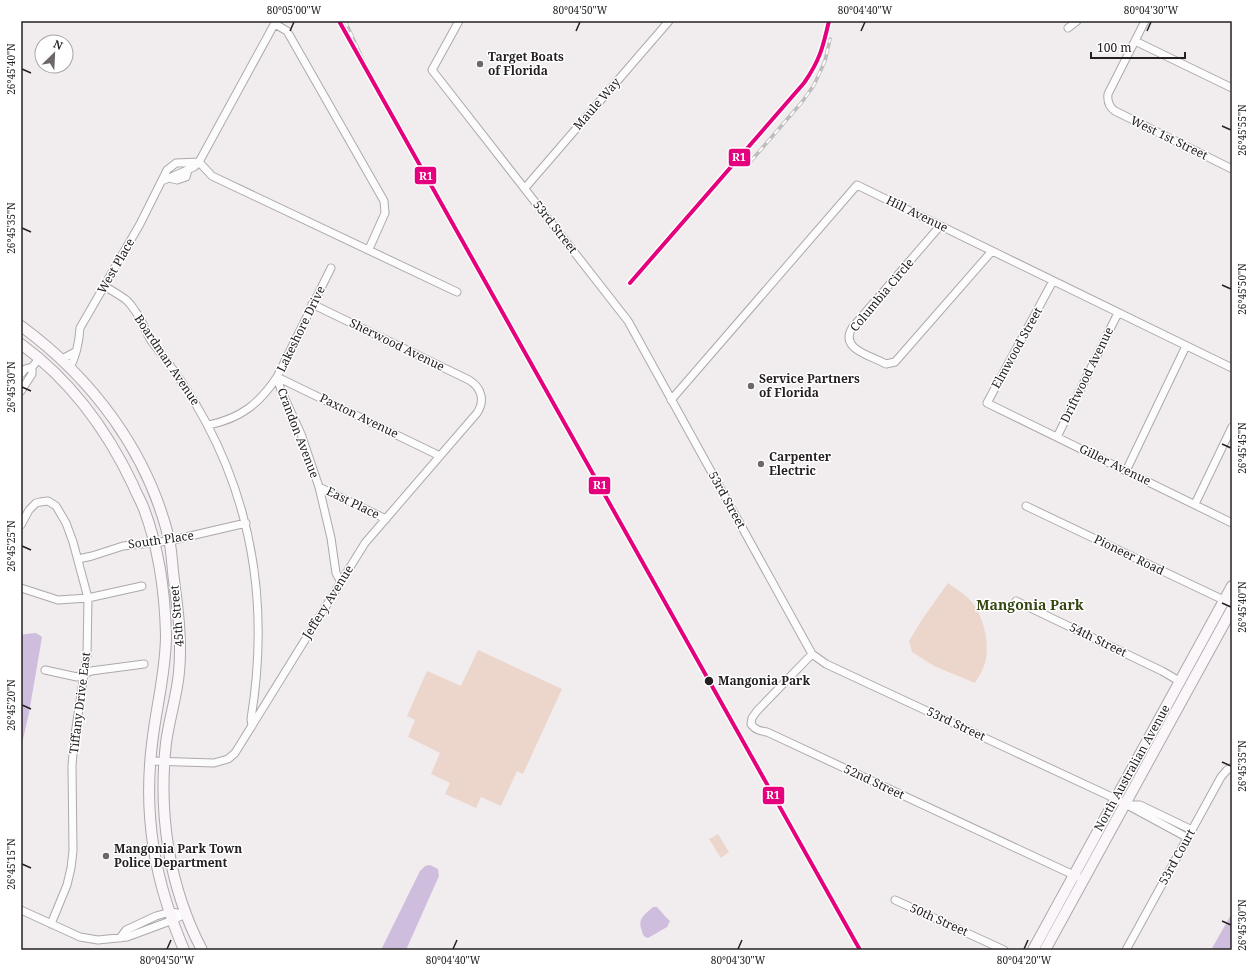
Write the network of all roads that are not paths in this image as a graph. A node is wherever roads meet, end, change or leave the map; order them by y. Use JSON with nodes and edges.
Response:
{"nodes":[{"id":1,"x":459,"y":21,"type":"edge"},
{"id":2,"x":669,"y":21,"type":"edge"},
{"id":3,"x":1077,"y":21,"type":"edge"},
{"id":4,"x":1145,"y":21,"type":"edge"},
{"id":5,"x":275,"y":22,"type":"edge"},
{"id":6,"x":1068,"y":28,"type":"dead end"},
{"id":7,"x":1135,"y":41,"type":"junction"},
{"id":8,"x":1232,"y":88,"type":"edge"},
{"id":9,"x":199,"y":162,"type":"junction"},
{"id":10,"x":1232,"y":169,"type":"edge"},
{"id":11,"x":166,"y":180,"type":"junction"},
{"id":12,"x":525,"y":188,"type":"junction"},
{"id":13,"x":940,"y":226,"type":"junction"},
{"id":14,"x":369,"y":249,"type":"junction"},
{"id":15,"x":992,"y":251,"type":"junction"},
{"id":16,"x":331,"y":268,"type":"dead end"},
{"id":17,"x":1053,"y":281,"type":"junction"},
{"id":18,"x":104,"y":286,"type":"junction"},
{"id":19,"x":457,"y":292,"type":"dead end"},
{"id":20,"x":312,"y":304,"type":"junction"},
{"id":21,"x":1118,"y":313,"type":"junction"},
{"id":22,"x":21,"y":326,"type":"edge"},
{"id":23,"x":21,"y":344,"type":"edge"},
{"id":24,"x":1186,"y":346,"type":"junction"},
{"id":25,"x":75,"y":352,"type":"junction"},
{"id":26,"x":39,"y":359,"type":"junction"},
{"id":27,"x":61,"y":359,"type":"junction"},
{"id":28,"x":32,"y":367,"type":"junction"},
{"id":29,"x":70,"y":367,"type":"junction"},
{"id":30,"x":1232,"y":368,"type":"edge"},
{"id":31,"x":21,"y":374,"type":"edge"},
{"id":32,"x":277,"y":377,"type":"junction"},
{"id":33,"x":480,"y":390,"type":"joint"},
{"id":34,"x":21,"y":391,"type":"edge"},
{"id":35,"x":672,"y":400,"type":"junction"},
{"id":36,"x":998,"y":409,"type":"joint"},
{"id":37,"x":209,"y":425,"type":"junction"},
{"id":38,"x":1232,"y":427,"type":"edge"},
{"id":39,"x":1057,"y":437,"type":"junction"},
{"id":40,"x":440,"y":456,"type":"junction"},
{"id":41,"x":1126,"y":471,"type":"junction"},
{"id":42,"x":319,"y":487,"type":"junction"},
{"id":43,"x":1194,"y":504,"type":"junction"},
{"id":44,"x":1026,"y":506,"type":"dead end"},
{"id":45,"x":386,"y":519,"type":"junction"},
{"id":46,"x":1232,"y":522,"type":"edge"},
{"id":47,"x":246,"y":523,"type":"junction"},
{"id":48,"x":21,"y":525,"type":"edge"},
{"id":49,"x":169,"y":541,"type":"junction"},
{"id":50,"x":154,"y":543,"type":"junction"},
{"id":51,"x":78,"y":559,"type":"junction"},
{"id":52,"x":341,"y":582,"type":"junction"},
{"id":53,"x":142,"y":586,"type":"dead end"},
{"id":54,"x":1232,"y":586,"type":"edge"},
{"id":55,"x":21,"y":588,"type":"edge"},
{"id":56,"x":88,"y":598,"type":"junction"},
{"id":57,"x":1016,"y":601,"type":"dead end"},
{"id":58,"x":1228,"y":603,"type":"edge"},
{"id":59,"x":1232,"y":609,"type":"edge"},
{"id":60,"x":812,"y":654,"type":"junction"},
{"id":61,"x":144,"y":664,"type":"dead end"},
{"id":62,"x":45,"y":670,"type":"dead end"},
{"id":63,"x":83,"y":675,"type":"junction"},
{"id":64,"x":1180,"y":681,"type":"junction"},
{"id":65,"x":252,"y":726,"type":"junction"},
{"id":66,"x":150,"y":761,"type":"junction"},
{"id":67,"x":164,"y":761,"type":"junction"},
{"id":68,"x":1232,"y":767,"type":"edge"},
{"id":69,"x":1116,"y":799,"type":"junction"},
{"id":70,"x":1125,"y":804,"type":"junction"},
{"id":71,"x":1192,"y":830,"type":"junction"},
{"id":72,"x":1188,"y":838,"type":"junction"},
{"id":73,"x":1074,"y":875,"type":"junction"},
{"id":74,"x":1083,"y":880,"type":"junction"},
{"id":75,"x":894,"y":900,"type":"dead end"},
{"id":76,"x":21,"y":910,"type":"edge"},
{"id":77,"x":185,"y":914,"type":"junction"},
{"id":78,"x":172,"y":916,"type":"junction"},
{"id":79,"x":51,"y":924,"type":"junction"},
{"id":80,"x":184,"y":950,"type":"edge"},
{"id":81,"x":202,"y":950,"type":"edge"},
{"id":82,"x":1004,"y":950,"type":"edge"},
{"id":83,"x":1033,"y":950,"type":"edge"},
{"id":84,"x":1045,"y":950,"type":"edge"},
{"id":85,"x":1126,"y":950,"type":"edge"}],
"edges":[{"from":1,"to":12,"type":"street","name":"53rd Street"},
{"from":2,"to":12,"type":"street","name":"Maule Way"},
{"from":3,"to":6,"type":"street"},
{"from":4,"to":7,"type":"street"},
{"from":5,"to":9,"type":"street"},
{"from":5,"to":14,"type":"street"},
{"from":7,"to":8,"type":"street"},
{"from":7,"to":10,"type":"street","name":"West 1st Street"},
{"from":9,"to":11,"type":"street"},
{"from":9,"to":11,"type":"street","name":"West Place"},
{"from":9,"to":14,"type":"street"},
{"from":11,"to":18,"type":"street","name":"West Place"},
{"from":12,"to":35,"type":"street","name":"53rd Street"},
{"from":13,"to":15,"type":"street","name":"Hill Avenue"},
{"from":13,"to":15,"type":"street","name":"Columbia Circle"},
{"from":13,"to":35,"type":"street","name":"Hill Avenue"},
{"from":14,"to":19,"type":"street"},
{"from":15,"to":17,"type":"street","name":"Hill Avenue"},
{"from":16,"to":20,"type":"street","name":"Lakeshore Drive"},
{"from":17,"to":21,"type":"street","name":"Hill Avenue"},
{"from":17,"to":36,"type":"street","name":"Elmwood Street"},
{"from":18,"to":25,"type":"street","name":"West Place"},
{"from":18,"to":37,"type":"street","name":"Boardman Avenue"},
{"from":20,"to":32,"type":"street","name":"Lakeshore Drive"},
{"from":20,"to":33,"type":"street","name":"Sherwood Avenue"},
{"from":21,"to":24,"type":"street","name":"Hill Avenue"},
{"from":21,"to":39,"type":"street","name":"Driftwood Avenue"},
{"from":22,"to":27,"type":"main road","name":"45th Street"},
{"from":23,"to":26,"type":"main road","name":"45th Street"},
{"from":24,"to":30,"type":"street","name":"Hill Avenue"},
{"from":24,"to":41,"type":"street"},
{"from":25,"to":27,"type":"street"},
{"from":25,"to":29,"type":"street","name":"West Place"},
{"from":26,"to":27,"type":"main road"},
{"from":26,"to":28,"type":"street"},
{"from":26,"to":50,"type":"main road","name":"45th Street"},
{"from":27,"to":29,"type":"main road","name":"45th Street"},
{"from":28,"to":31,"type":"street"},
{"from":28,"to":34,"type":"street"},
{"from":29,"to":49,"type":"main road","name":"45th Street"},
{"from":32,"to":37,"type":"street","name":"Lakeshore Drive"},
{"from":32,"to":40,"type":"street","name":"Paxton Avenue"},
{"from":32,"to":42,"type":"street","name":"Crandon Avenue"},
{"from":33,"to":40,"type":"street","name":"Jeffery Avenue"},
{"from":35,"to":60,"type":"street","name":"53rd Street"},
{"from":36,"to":39,"type":"street","name":"Giller Avenue"},
{"from":37,"to":47,"type":"street","name":"Boardman Avenue"},
{"from":38,"to":43,"type":"street"},
{"from":39,"to":41,"type":"street","name":"Giller Avenue"},
{"from":40,"to":45,"type":"street","name":"Jeffery Avenue"},
{"from":41,"to":43,"type":"street","name":"Giller Avenue"},
{"from":42,"to":45,"type":"street","name":"East Place"},
{"from":42,"to":52,"type":"street","name":"Crandon Avenue"},
{"from":43,"to":46,"type":"street","name":"Giller Avenue"},
{"from":44,"to":58,"type":"street","name":"Pioneer Road"},
{"from":45,"to":52,"type":"street","name":"Jeffery Avenue"},
{"from":47,"to":49,"type":"street","name":"South Place"},
{"from":47,"to":65,"type":"street","name":"Boardman Avenue"},
{"from":48,"to":51,"type":"street","name":"Tiffany Drive East"},
{"from":49,"to":50,"type":"street","name":"South Place"},
{"from":49,"to":67,"type":"main road","name":"45th Street"},
{"from":50,"to":51,"type":"street","name":"South Place"},
{"from":50,"to":66,"type":"main road","name":"45th Street"},
{"from":51,"to":56,"type":"street","name":"Tiffany Drive East"},
{"from":52,"to":65,"type":"street","name":"Jeffery Avenue"},
{"from":53,"to":56,"type":"street"},
{"from":54,"to":58,"type":"main road","name":"North Australian Avenue"},
{"from":55,"to":56,"type":"street"},
{"from":56,"to":63,"type":"street","name":"Tiffany Drive East"},
{"from":57,"to":64,"type":"street","name":"54th Street"},
{"from":58,"to":64,"type":"main road","name":"North Australian Avenue"},
{"from":59,"to":70,"type":"main road","name":"North Australian Avenue"},
{"from":60,"to":69,"type":"street","name":"53rd Street"},
{"from":60,"to":73,"type":"street","name":"52nd Street"},
{"from":61,"to":63,"type":"street"},
{"from":62,"to":63,"type":"street"},
{"from":63,"to":79,"type":"street","name":"Tiffany Drive East"},
{"from":64,"to":69,"type":"main road","name":"North Australian Avenue"},
{"from":65,"to":67,"type":"street","name":"Jeffery Avenue"},
{"from":66,"to":67,"type":"street","name":"Jeffery Avenue"},
{"from":66,"to":78,"type":"main road","name":"45th Street"},
{"from":67,"to":77,"type":"main road","name":"45th Street"},
{"from":68,"to":71,"type":"street","name":"53rd Court"},
{"from":69,"to":70,"type":"street","name":"53rd Street"},
{"from":69,"to":73,"type":"main road","name":"North Australian Avenue"},
{"from":70,"to":71,"type":"street","name":"53rd Street"},
{"from":70,"to":72,"type":"street","name":"53rd Street"},
{"from":70,"to":74,"type":"main road","name":"North Australian Avenue"},
{"from":71,"to":72,"type":"street","name":"53rd Court"},
{"from":72,"to":85,"type":"street","name":"53rd Court"},
{"from":73,"to":74,"type":"street","name":"52nd Street"},
{"from":73,"to":83,"type":"main road","name":"North Australian Avenue"},
{"from":74,"to":84,"type":"main road","name":"North Australian Avenue"},
{"from":75,"to":82,"type":"street","name":"50th Street"},
{"from":76,"to":79,"type":"street"},
{"from":77,"to":78,"type":"street"},
{"from":77,"to":81,"type":"main road","name":"45th Street"},
{"from":78,"to":79,"type":"street"},
{"from":78,"to":80,"type":"main road","name":"45th Street"}]}
